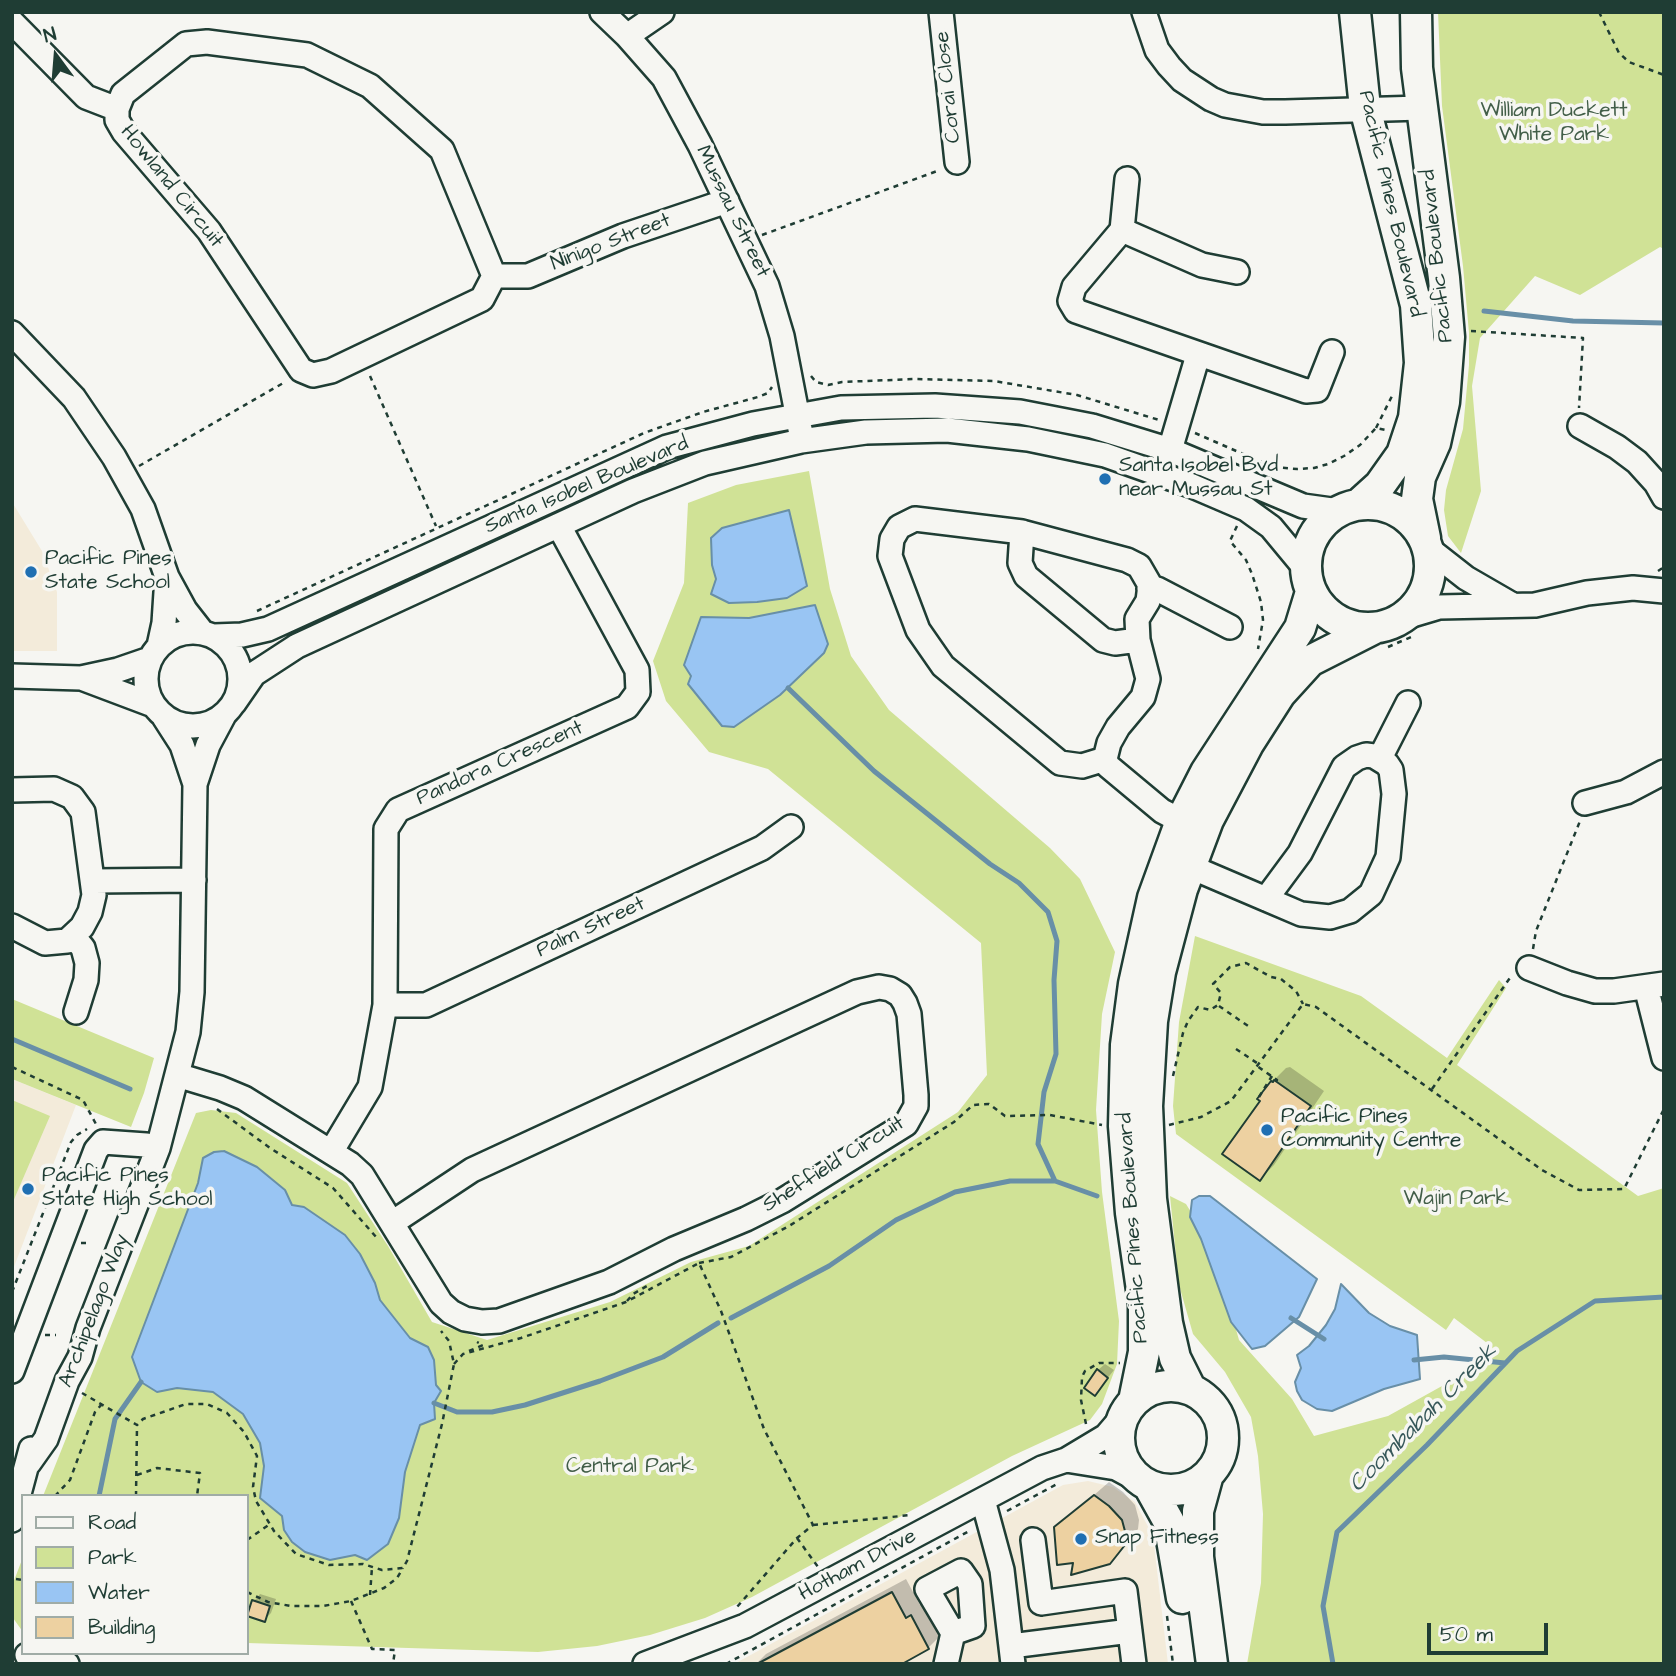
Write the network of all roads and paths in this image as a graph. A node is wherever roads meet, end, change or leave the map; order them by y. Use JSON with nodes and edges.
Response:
{"nodes":[{"id":1,"x":602,"y":12,"type":"edge"},
{"id":2,"x":662,"y":12,"type":"edge"},
{"id":3,"x":941,"y":12,"type":"edge"},
{"id":4,"x":1144,"y":12,"type":"edge"},
{"id":5,"x":1356,"y":12,"type":"edge"},
{"id":6,"x":1416,"y":12,"type":"edge"},
{"id":7,"x":1599,"y":12,"type":"edge"},
{"id":8,"x":12,"y":22,"type":"edge"},
{"id":9,"x":627,"y":36,"type":"junction"},
{"id":10,"x":1664,"y":75,"type":"edge"},
{"id":11,"x":1365,"y":108,"type":"junction"},
{"id":12,"x":1422,"y":108,"type":"junction"},
{"id":13,"x":117,"y":109,"type":"junction"},
{"id":14,"x":957,"y":162,"type":"joint"},
{"id":15,"x":1126,"y":179,"type":"dead end"},
{"id":16,"x":727,"y":201,"type":"junction"},
{"id":17,"x":1122,"y":230,"type":"junction"},
{"id":18,"x":746,"y":240,"type":"junction"},
{"id":19,"x":1237,"y":272,"type":"dead end"},
{"id":20,"x":494,"y":276,"type":"junction"},
{"id":21,"x":1464,"y":331,"type":"dead end"},
{"id":22,"x":12,"y":333,"type":"edge"},
{"id":23,"x":1332,"y":352,"type":"dead end"},
{"id":24,"x":1198,"y":355,"type":"junction"},
{"id":25,"x":362,"y":356,"type":"junction"},
{"id":26,"x":301,"y":370,"type":"junction"},
{"id":27,"x":789,"y":373,"type":"junction"},
{"id":28,"x":1393,"y":393,"type":"dead end"},
{"id":29,"x":798,"y":416,"type":"junction"},
{"id":30,"x":1177,"y":426,"type":"junction"},
{"id":31,"x":1580,"y":426,"type":"joint"},
{"id":32,"x":1376,"y":428,"type":"junction"},
{"id":33,"x":1409,"y":433,"type":"junction"},
{"id":34,"x":801,"y":441,"type":"junction"},
{"id":35,"x":1170,"y":450,"type":"junction"},
{"id":36,"x":139,"y":466,"type":"dead end"},
{"id":37,"x":1273,"y":467,"type":"junction"},
{"id":38,"x":1259,"y":487,"type":"junction"},
{"id":39,"x":1664,"y":497,"type":"edge"},
{"id":40,"x":1349,"y":508,"type":"junction"},
{"id":41,"x":1246,"y":509,"type":"junction"},
{"id":42,"x":436,"y":526,"type":"junction"},
{"id":43,"x":558,"y":526,"type":"junction"},
{"id":44,"x":1023,"y":532,"type":"junction"},
{"id":45,"x":1427,"y":544,"type":"junction"},
{"id":46,"x":1664,"y":567,"type":"edge"},
{"id":47,"x":167,"y":577,"type":"junction"},
{"id":48,"x":1308,"y":580,"type":"junction"},
{"id":49,"x":1659,"y":582,"type":"edge"},
{"id":50,"x":1149,"y":589,"type":"junction"},
{"id":51,"x":1512,"y":604,"type":"junction"},
{"id":52,"x":251,"y":613,"type":"dead end"},
{"id":53,"x":1402,"y":618,"type":"junction"},
{"id":54,"x":1230,"y":627,"type":"dead end"},
{"id":55,"x":1373,"y":629,"type":"junction"},
{"id":56,"x":208,"y":635,"type":"junction"},
{"id":57,"x":1138,"y":640,"type":"junction"},
{"id":58,"x":155,"y":653,"type":"junction"},
{"id":59,"x":1256,"y":655,"type":"dead end"},
{"id":60,"x":12,"y":676,"type":"edge"},
{"id":61,"x":81,"y":678,"type":"junction"},
{"id":62,"x":1408,"y":703,"type":"dead end"},
{"id":63,"x":229,"y":709,"type":"junction"},
{"id":64,"x":159,"y":711,"type":"junction"},
{"id":65,"x":1380,"y":758,"type":"junction"},
{"id":66,"x":1105,"y":759,"type":"junction"},
{"id":67,"x":1664,"y":772,"type":"edge"},
{"id":68,"x":195,"y":784,"type":"junction"},
{"id":69,"x":12,"y":790,"type":"edge"},
{"id":70,"x":1585,"y":803,"type":"dead end"},
{"id":71,"x":1181,"y":821,"type":"junction"},
{"id":72,"x":791,"y":827,"type":"dead end"},
{"id":73,"x":1191,"y":866,"type":"junction"},
{"id":74,"x":94,"y":888,"type":"junction"},
{"id":75,"x":194,"y":888,"type":"junction"},
{"id":76,"x":1266,"y":899,"type":"junction"},
{"id":77,"x":12,"y":926,"type":"edge"},
{"id":78,"x":73,"y":936,"type":"junction"},
{"id":79,"x":1530,"y":968,"type":"dead end"},
{"id":80,"x":1655,"y":985,"type":"edge"},
{"id":81,"x":1303,"y":1004,"type":"junction"},
{"id":82,"x":385,"y":1005,"type":"junction"},
{"id":83,"x":1218,"y":1006,"type":"junction"},
{"id":84,"x":76,"y":1012,"type":"dead end"},
{"id":85,"x":1251,"y":1028,"type":"dead end"},
{"id":86,"x":1236,"y":1049,"type":"dead end"},
{"id":87,"x":1664,"y":1058,"type":"edge"},
{"id":88,"x":1257,"y":1066,"type":"junction"},
{"id":89,"x":12,"y":1067,"type":"edge"},
{"id":90,"x":177,"y":1075,"type":"junction"},
{"id":91,"x":1272,"y":1076,"type":"junction"},
{"id":92,"x":1276,"y":1081,"type":"dead end"},
{"id":93,"x":1168,"y":1086,"type":"dead end"},
{"id":94,"x":1259,"y":1097,"type":"dead end"},
{"id":95,"x":212,"y":1106,"type":"dead end"},
{"id":96,"x":1664,"y":1109,"type":"edge"},
{"id":97,"x":1163,"y":1125,"type":"dead end"},
{"id":98,"x":1107,"y":1126,"type":"dead end"},
{"id":99,"x":103,"y":1142,"type":"junction"},
{"id":100,"x":146,"y":1145,"type":"junction"},
{"id":101,"x":331,"y":1152,"type":"junction"},
{"id":102,"x":392,"y":1223,"type":"junction"},
{"id":103,"x":35,"y":1235,"type":"dead end"},
{"id":104,"x":44,"y":1238,"type":"dead end"},
{"id":105,"x":383,"y":1246,"type":"dead end"},
{"id":106,"x":699,"y":1263,"type":"junction"},
{"id":107,"x":12,"y":1330,"type":"edge"},
{"id":108,"x":452,"y":1333,"type":"dead end"},
{"id":109,"x":472,"y":1340,"type":"dead end"},
{"id":110,"x":463,"y":1354,"type":"junction"},
{"id":111,"x":454,"y":1364,"type":"junction"},
{"id":112,"x":1126,"y":1364,"type":"dead end"},
{"id":113,"x":12,"y":1371,"type":"edge"},
{"id":114,"x":1191,"y":1390,"type":"junction"},
{"id":115,"x":81,"y":1392,"type":"dead end"},
{"id":116,"x":102,"y":1404,"type":"junction"},
{"id":117,"x":1129,"y":1408,"type":"junction"},
{"id":118,"x":137,"y":1425,"type":"junction"},
{"id":119,"x":1093,"y":1437,"type":"junction"},
{"id":120,"x":23,"y":1464,"type":"edge"},
{"id":121,"x":1064,"y":1471,"type":"junction"},
{"id":122,"x":137,"y":1475,"type":"junction"},
{"id":123,"x":1207,"y":1478,"type":"junction"},
{"id":124,"x":1144,"y":1483,"type":"junction"},
{"id":125,"x":57,"y":1494,"type":"edge"},
{"id":126,"x":136,"y":1494,"type":"edge"},
{"id":127,"x":197,"y":1494,"type":"edge"},
{"id":128,"x":919,"y":1511,"type":"dead end"},
{"id":129,"x":985,"y":1511,"type":"junction"},
{"id":130,"x":912,"y":1515,"type":"junction"},
{"id":131,"x":12,"y":1520,"type":"edge"},
{"id":132,"x":902,"y":1520,"type":"dead end"},
{"id":133,"x":270,"y":1524,"type":"junction"},
{"id":134,"x":813,"y":1525,"type":"junction"},
{"id":135,"x":797,"y":1538,"type":"junction"},
{"id":136,"x":248,"y":1539,"type":"edge"},
{"id":137,"x":1033,"y":1540,"type":"dead end"},
{"id":138,"x":373,"y":1567,"type":"junction"},
{"id":139,"x":1037,"y":1567,"type":"junction"},
{"id":140,"x":403,"y":1568,"type":"junction"},
{"id":141,"x":825,"y":1570,"type":"junction"},
{"id":142,"x":1002,"y":1570,"type":"junction"},
{"id":143,"x":16,"y":1579,"type":"dead end"},
{"id":144,"x":21,"y":1580,"type":"edge"},
{"id":145,"x":248,"y":1592,"type":"edge"},
{"id":146,"x":370,"y":1595,"type":"junction"},
{"id":147,"x":351,"y":1601,"type":"junction"},
{"id":148,"x":1041,"y":1602,"type":"junction"},
{"id":149,"x":1166,"y":1611,"type":"dead end"},
{"id":150,"x":745,"y":1626,"type":"junction"},
{"id":151,"x":1130,"y":1631,"type":"junction"},
{"id":152,"x":953,"y":1633,"type":"dead end"},
{"id":153,"x":1046,"y":1641,"type":"junction"},
{"id":154,"x":35,"y":1655,"type":"edge"},
{"id":155,"x":1007,"y":1658,"type":"edge"},
{"id":156,"x":67,"y":1664,"type":"edge"},
{"id":157,"x":393,"y":1664,"type":"edge"},
{"id":158,"x":645,"y":1664,"type":"edge"},
{"id":159,"x":726,"y":1664,"type":"edge"},
{"id":160,"x":946,"y":1664,"type":"edge"},
{"id":161,"x":1134,"y":1664,"type":"edge"},
{"id":162,"x":1173,"y":1664,"type":"edge"},
{"id":163,"x":1191,"y":1664,"type":"edge"},
{"id":164,"x":1212,"y":1664,"type":"edge"}],
"edges":[{"from":1,"to":9,"type":"street","name":"Mussau Street"},
{"from":2,"to":9,"type":"street"},
{"from":3,"to":14,"type":"street","name":"Corai Close"},
{"from":4,"to":11,"type":"street"},
{"from":5,"to":11,"type":"main road","name":"Pacific Pines Boulevard"},
{"from":6,"to":12,"type":"main road","name":"Pacific Boulevard"},
{"from":7,"to":10,"type":"path"},
{"from":8,"to":13,"type":"street"},
{"from":9,"to":16,"type":"street","name":"Mussau Street"},
{"from":11,"to":12,"type":"street"},
{"from":11,"to":33,"type":"main road","name":"Pacific Pines Boulevard"},
{"from":12,"to":45,"type":"main road","name":"Pacific Boulevard"},
{"from":13,"to":20,"type":"street","name":"Howland Circuit"},
{"from":13,"to":26,"type":"street","name":"Howland Circuit"},
{"from":14,"to":18,"type":"path"},
{"from":15,"to":17,"type":"street"},
{"from":16,"to":18,"type":"street","name":"Mussau Street"},
{"from":16,"to":20,"type":"street","name":"Ninigo Street"},
{"from":17,"to":19,"type":"street"},
{"from":17,"to":24,"type":"street"},
{"from":18,"to":27,"type":"street","name":"Mussau Street"},
{"from":20,"to":25,"type":"street"},
{"from":21,"to":31,"type":"path"},
{"from":22,"to":47,"type":"street"},
{"from":23,"to":24,"type":"street"},
{"from":24,"to":30,"type":"street"},
{"from":25,"to":26,"type":"street"},
{"from":25,"to":42,"type":"path"},
{"from":26,"to":36,"type":"path"},
{"from":27,"to":29,"type":"street","name":"Mussau Street"},
{"from":27,"to":30,"type":"path"},
{"from":27,"to":42,"type":"path"},
{"from":28,"to":32,"type":"path"},
{"from":29,"to":34,"type":"street","name":"Mussau Street"},
{"from":29,"to":35,"type":"street","name":"Santa Isobel Boulevard"},
{"from":29,"to":56,"type":"street","name":"Santa Isobel Boulevard"},
{"from":30,"to":35,"type":"street"},
{"from":30,"to":37,"type":"path"},
{"from":31,"to":39,"type":"street"},
{"from":32,"to":33,"type":"path"},
{"from":32,"to":37,"type":"path"},
{"from":33,"to":40,"type":"main road","name":"Pacific Pines Boulevard"},
{"from":34,"to":41,"type":"street","name":"Santa Isobel Boulevard"},
{"from":34,"to":43,"type":"street","name":"Santa Isobel Boulevard"},
{"from":35,"to":38,"type":"street","name":"Santa Isobel Boulevard"},
{"from":37,"to":38,"type":"path"},
{"from":38,"to":40,"type":"street","name":"Santa Isobel Boulevard"},
{"from":40,"to":45,"type":"main road"},
{"from":40,"to":48,"type":"main road"},
{"from":41,"to":48,"type":"street","name":"Santa Isobel Boulevard"},
{"from":41,"to":59,"type":"path"},
{"from":42,"to":52,"type":"path"},
{"from":43,"to":63,"type":"street","name":"Santa Isobel Boulevard"},
{"from":43,"to":82,"type":"street","name":"Pandora Crescent"},
{"from":44,"to":50,"type":"street"},
{"from":44,"to":57,"type":"street"},
{"from":44,"to":66,"type":"street"},
{"from":45,"to":51,"type":"street"},
{"from":45,"to":53,"type":"main road"},
{"from":46,"to":49,"type":"path"},
{"from":47,"to":56,"type":"street"},
{"from":47,"to":58,"type":"street"},
{"from":48,"to":55,"type":"main road"},
{"from":48,"to":71,"type":"main road","name":"Pacific Pines Boulevard"},
{"from":49,"to":51,"type":"street"},
{"from":50,"to":54,"type":"street"},
{"from":50,"to":57,"type":"street"},
{"from":51,"to":53,"type":"street"},
{"from":53,"to":55,"type":"main road"},
{"from":55,"to":73,"type":"main road","name":"Pacific Pines Boulevard"},
{"from":56,"to":58,"type":"street"},
{"from":56,"to":63,"type":"street"},
{"from":57,"to":66,"type":"street"},
{"from":58,"to":61,"type":"street"},
{"from":58,"to":64,"type":"street"},
{"from":60,"to":61,"type":"street"},
{"from":61,"to":64,"type":"street"},
{"from":62,"to":65,"type":"street"},
{"from":63,"to":64,"type":"street"},
{"from":63,"to":68,"type":"street","name":"Archipelago Way"},
{"from":64,"to":68,"type":"street","name":"Archipelago Way"},
{"from":65,"to":76,"type":"street"},
{"from":65,"to":76,"type":"street"},
{"from":66,"to":71,"type":"street"},
{"from":67,"to":70,"type":"street"},
{"from":68,"to":75,"type":"street","name":"Archipelago Way"},
{"from":69,"to":74,"type":"street"},
{"from":71,"to":117,"type":"main road","name":"Pacific Pines Boulevard"},
{"from":72,"to":82,"type":"street","name":"Palm Street"},
{"from":73,"to":76,"type":"street"},
{"from":73,"to":114,"type":"main road","name":"Pacific Pines Boulevard"},
{"from":74,"to":75,"type":"street"},
{"from":74,"to":78,"type":"street"},
{"from":75,"to":90,"type":"street","name":"Archipelago Way"},
{"from":77,"to":78,"type":"street"},
{"from":78,"to":84,"type":"street"},
{"from":79,"to":80,"type":"street"},
{"from":80,"to":87,"type":"street"},
{"from":81,"to":83,"type":"path"},
{"from":81,"to":88,"type":"path"},
{"from":81,"to":96,"type":"path"},
{"from":82,"to":101,"type":"street","name":"Pandora Crescent"},
{"from":83,"to":85,"type":"path"},
{"from":83,"to":93,"type":"path"},
{"from":86,"to":88,"type":"path"},
{"from":88,"to":91,"type":"path"},
{"from":88,"to":97,"type":"path"},
{"from":89,"to":99,"type":"path"},
{"from":90,"to":100,"type":"street","name":"Archipelago Way"},
{"from":90,"to":101,"type":"street","name":"Sheffield Circuit"},
{"from":90,"to":120,"type":"street","name":"Archipelago Way"},
{"from":91,"to":92,"type":"path"},
{"from":91,"to":94,"type":"path"},
{"from":95,"to":105,"type":"path"},
{"from":98,"to":106,"type":"path"},
{"from":99,"to":100,"type":"street"},
{"from":99,"to":107,"type":"street"},
{"from":99,"to":113,"type":"street"},
{"from":100,"to":120,"type":"street","name":"Archipelago Way"},
{"from":101,"to":102,"type":"street","name":"Sheffield Circuit"},
{"from":102,"to":102,"type":"street","name":"Sheffield Circuit"},
{"from":103,"to":104,"type":"path"},
{"from":106,"to":110,"type":"path"},
{"from":106,"to":134,"type":"path"},
{"from":108,"to":111,"type":"path"},
{"from":109,"to":110,"type":"path"},
{"from":110,"to":111,"type":"path"},
{"from":111,"to":140,"type":"path"},
{"from":112,"to":119,"type":"path"},
{"from":114,"to":117,"type":"main road"},
{"from":114,"to":123,"type":"main road"},
{"from":115,"to":116,"type":"path"},
{"from":116,"to":118,"type":"path"},
{"from":116,"to":125,"type":"path"},
{"from":117,"to":119,"type":"street","name":"Hotham Drive"},
{"from":117,"to":124,"type":"main road"},
{"from":118,"to":122,"type":"path"},
{"from":118,"to":133,"type":"path"},
{"from":119,"to":121,"type":"street","name":"Hotham Drive"},
{"from":120,"to":131,"type":"street","name":"Archipelago Way"},
{"from":121,"to":124,"type":"street"},
{"from":121,"to":129,"type":"path"},
{"from":121,"to":129,"type":"street","name":"Hotham Drive"},
{"from":122,"to":126,"type":"path"},
{"from":122,"to":127,"type":"path"},
{"from":123,"to":124,"type":"main road"},
{"from":123,"to":164,"type":"main road"},
{"from":124,"to":163,"type":"main road"},
{"from":128,"to":130,"type":"path"},
{"from":129,"to":141,"type":"street","name":"Hotham Drive"},
{"from":129,"to":142,"type":"street"},
{"from":129,"to":159,"type":"path"},
{"from":130,"to":132,"type":"path"},
{"from":130,"to":134,"type":"path"},
{"from":133,"to":136,"type":"path"},
{"from":133,"to":138,"type":"path"},
{"from":134,"to":135,"type":"path"},
{"from":135,"to":141,"type":"path"},
{"from":135,"to":150,"type":"path"},
{"from":137,"to":139,"type":"street"},
{"from":138,"to":140,"type":"path"},
{"from":138,"to":146,"type":"path"},
{"from":139,"to":142,"type":"street"},
{"from":139,"to":148,"type":"street"},
{"from":140,"to":146,"type":"path"},
{"from":141,"to":150,"type":"street","name":"Hotham Drive"},
{"from":142,"to":155,"type":"street"},
{"from":143,"to":144,"type":"path"},
{"from":145,"to":147,"type":"path"},
{"from":146,"to":147,"type":"path"},
{"from":147,"to":157,"type":"path"},
{"from":148,"to":151,"type":"street"},
{"from":148,"to":153,"type":"street"},
{"from":149,"to":162,"type":"path"},
{"from":150,"to":158,"type":"street","name":"Hotham Drive"},
{"from":151,"to":153,"type":"street"},
{"from":151,"to":161,"type":"street"},
{"from":152,"to":160,"type":"street"},
{"from":153,"to":155,"type":"street"},
{"from":154,"to":156,"type":"street"}]}
